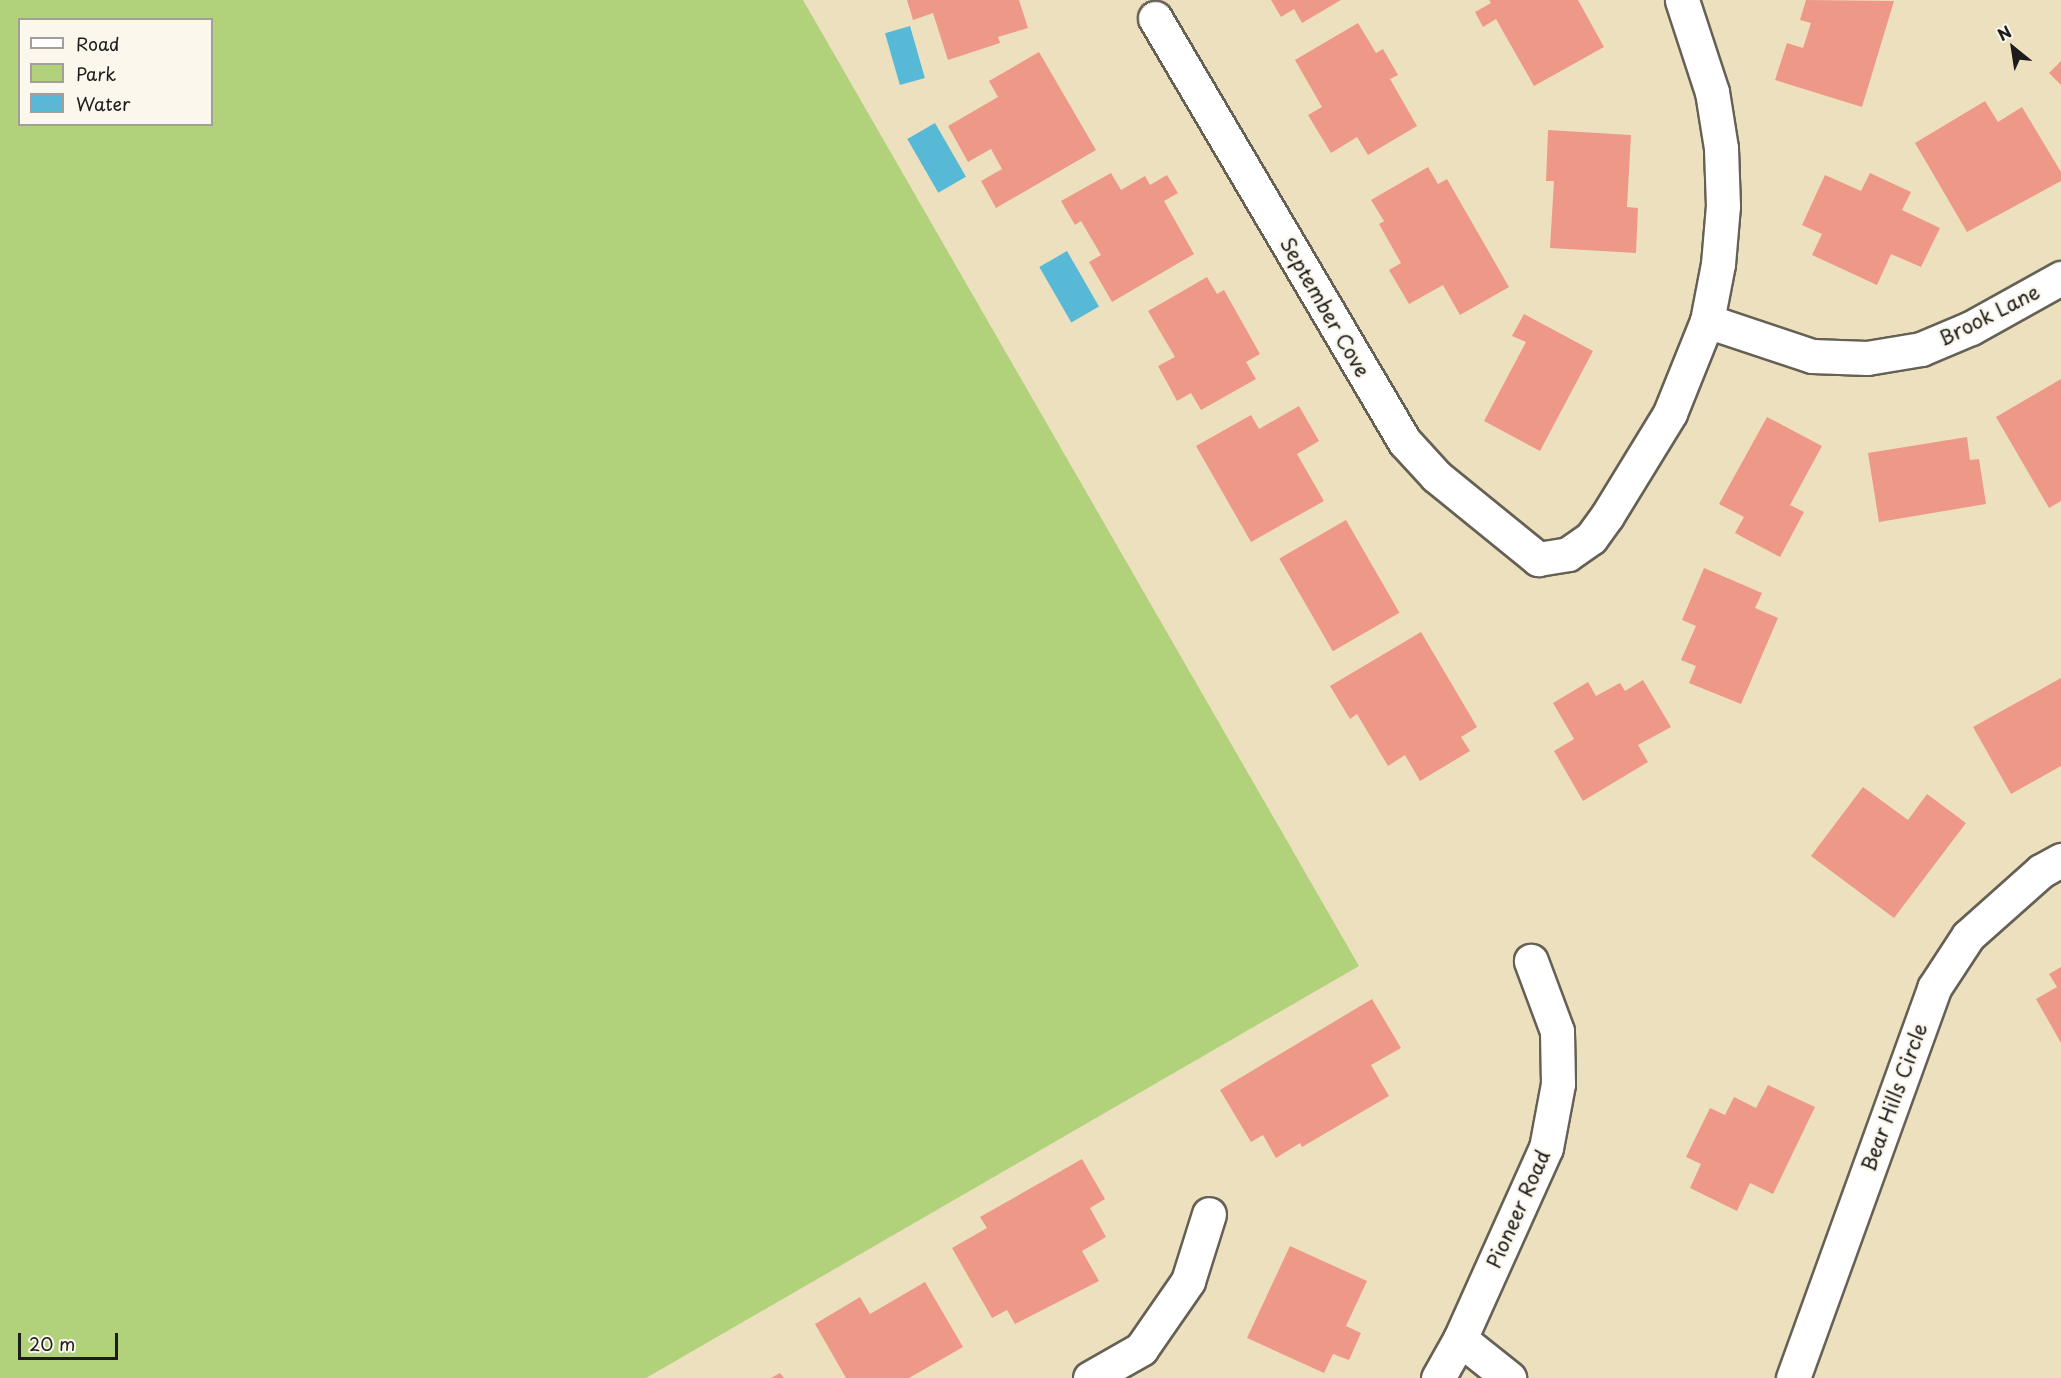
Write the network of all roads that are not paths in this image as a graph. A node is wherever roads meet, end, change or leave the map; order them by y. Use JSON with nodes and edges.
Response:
{"nodes":[{"id":1,"x":1682,"y":0,"type":"edge"},
{"id":2,"x":1155,"y":18,"type":"dead end"},
{"id":3,"x":2061,"y":278,"type":"edge"},
{"id":4,"x":1707,"y":321,"type":"junction"},
{"id":5,"x":2061,"y":860,"type":"edge"},
{"id":6,"x":1531,"y":961,"type":"dead end"},
{"id":7,"x":1209,"y":1214,"type":"dead end"},
{"id":8,"x":1460,"y":1339,"type":"junction"},
{"id":9,"x":1090,"y":1378,"type":"edge"},
{"id":10,"x":1438,"y":1378,"type":"edge"},
{"id":11,"x":1509,"y":1378,"type":"edge"},
{"id":12,"x":1792,"y":1378,"type":"edge"}],
"edges":[{"from":1,"to":4,"type":"street"},
{"from":2,"to":4,"type":"street","name":"September Cove"},
{"from":3,"to":4,"type":"street","name":"Brook Lane"},
{"from":5,"to":12,"type":"street","name":"Bear Hills Circle"},
{"from":6,"to":8,"type":"street","name":"Pioneer Road"},
{"from":7,"to":9,"type":"street"},
{"from":8,"to":10,"type":"street","name":"Pioneer Road"},
{"from":8,"to":11,"type":"street"}]}
